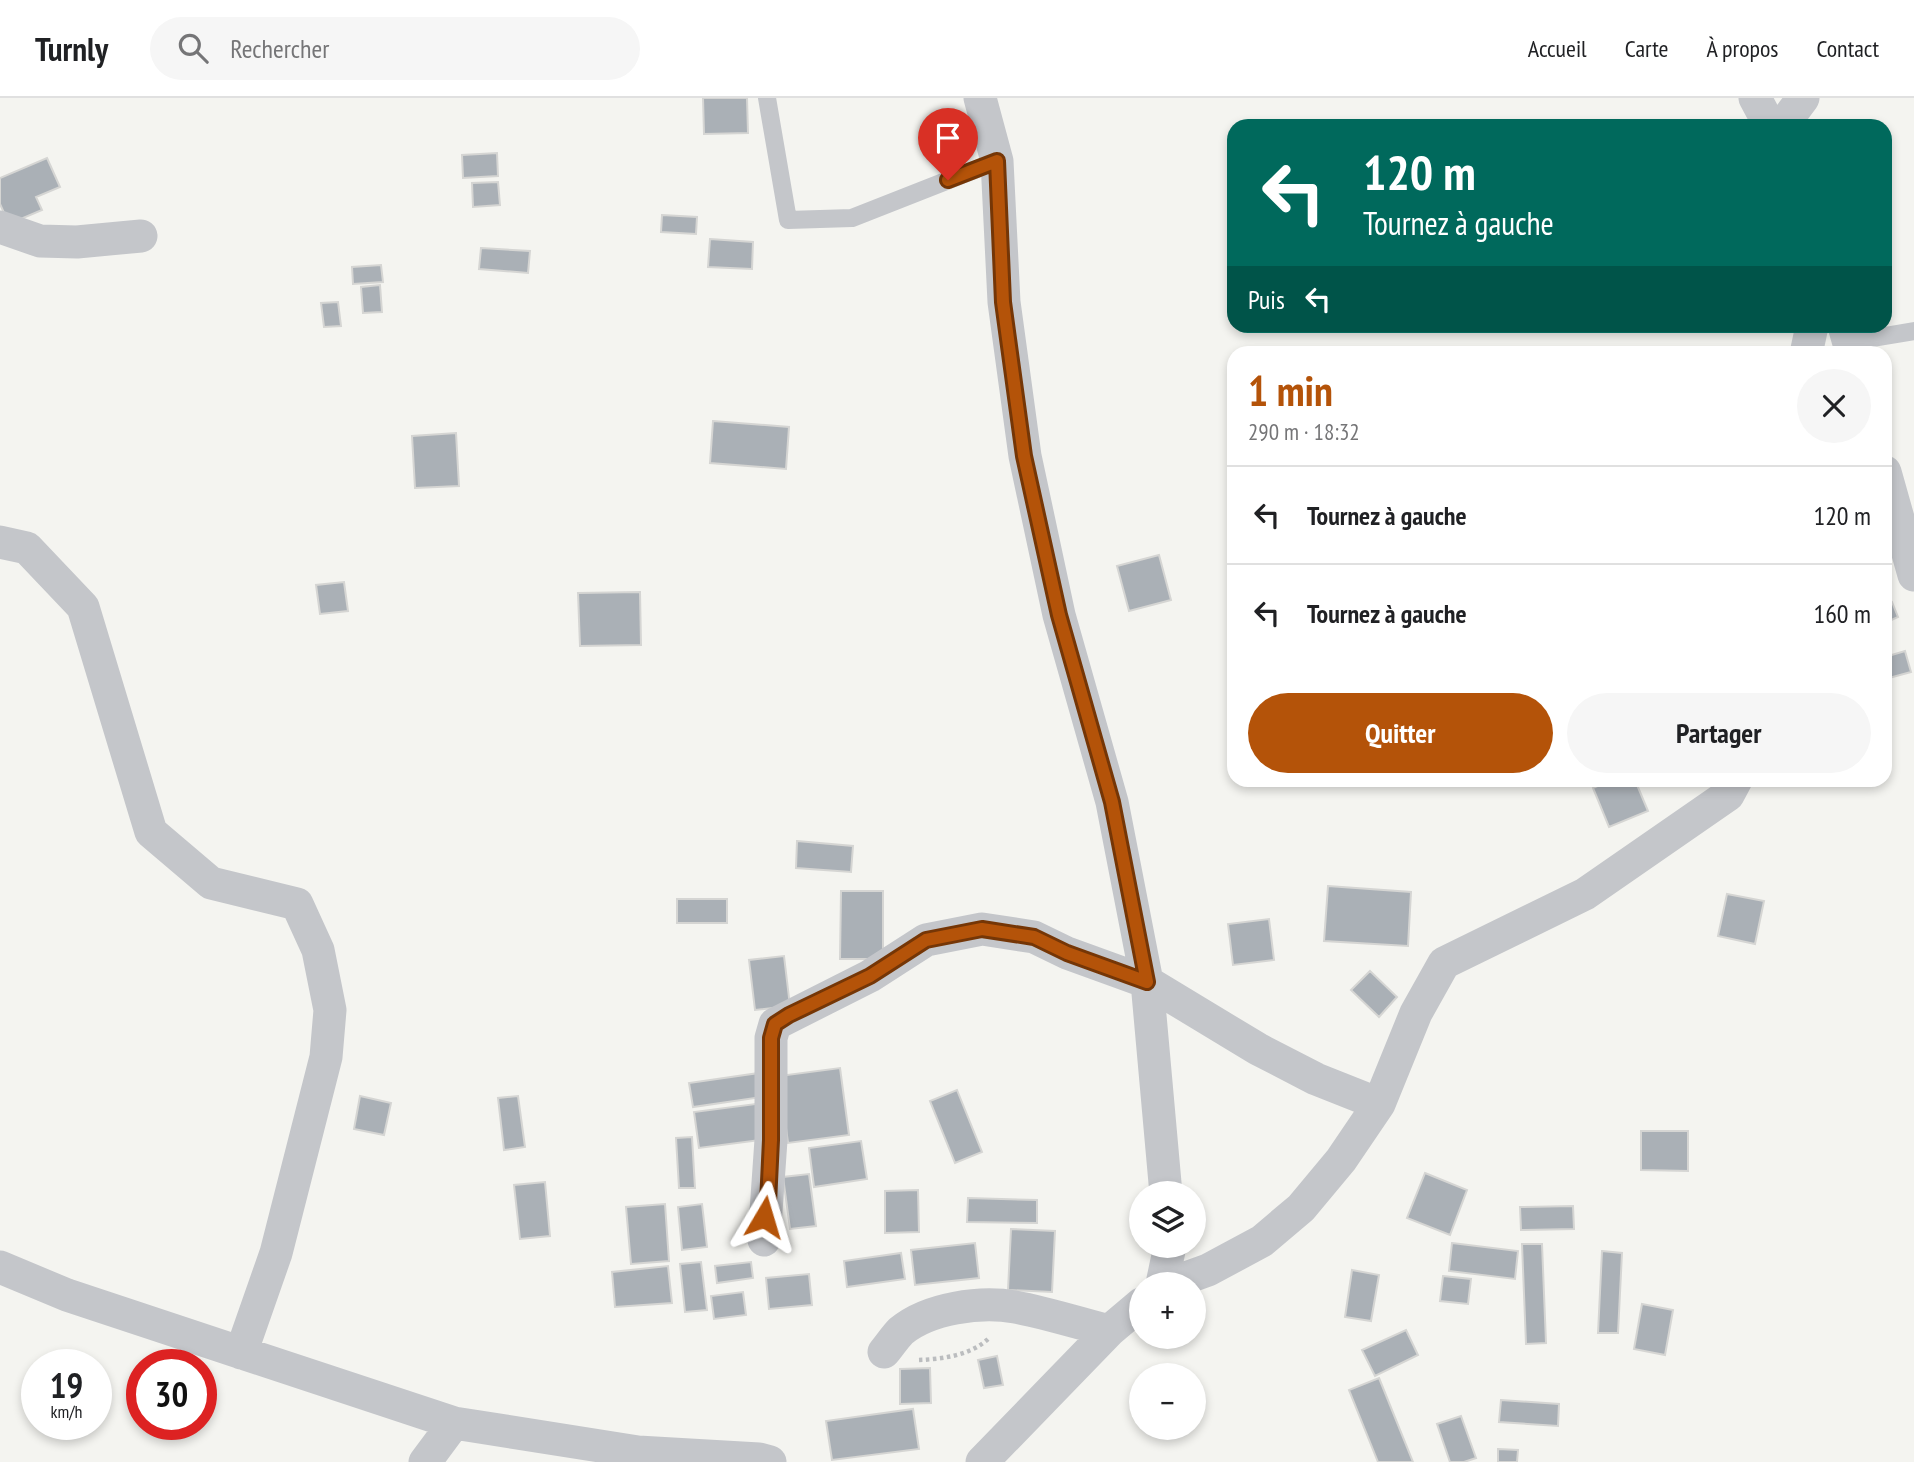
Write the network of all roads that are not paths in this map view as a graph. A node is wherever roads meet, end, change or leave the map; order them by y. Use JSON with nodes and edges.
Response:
{"nodes":[{"id":1,"x":766,"y":98,"type":"edge"},
{"id":2,"x":981,"y":98,"type":"edge"},
{"id":3,"x":1755,"y":98,"type":"edge"},
{"id":4,"x":1804,"y":98,"type":"edge"},
{"id":5,"x":1766,"y":119,"type":"edge"},
{"id":6,"x":1788,"y":119,"type":"edge"},
{"id":7,"x":997,"y":161,"type":"junction"},
{"id":8,"x":0,"y":227,"type":"edge"},
{"id":9,"x":141,"y":236,"type":"dead end"},
{"id":10,"x":1914,"y":331,"type":"edge"},
{"id":11,"x":1849,"y":340,"type":"edge"},
{"id":12,"x":1892,"y":497,"type":"edge"},
{"id":13,"x":0,"y":542,"type":"edge"},
{"id":14,"x":1914,"y":575,"type":"edge"},
{"id":15,"x":1732,"y":787,"type":"edge"},
{"id":16,"x":1147,"y":982,"type":"junction"},
{"id":17,"x":1379,"y":1104,"type":"junction"},
{"id":18,"x":1166,"y":1181,"type":"edge"},
{"id":19,"x":764,"y":1240,"type":"dead end"},
{"id":20,"x":0,"y":1267,"type":"edge"},
{"id":21,"x":1202,"y":1272,"type":"edge"},
{"id":22,"x":1129,"y":1314,"type":"edge"},
{"id":23,"x":1109,"y":1331,"type":"junction"},
{"id":24,"x":884,"y":1352,"type":"road end"},
{"id":25,"x":241,"y":1353,"type":"junction"},
{"id":26,"x":454,"y":1423,"type":"junction"},
{"id":27,"x":425,"y":1462,"type":"edge"},
{"id":28,"x":770,"y":1462,"type":"edge"},
{"id":29,"x":982,"y":1462,"type":"edge"}],
"edges":[{"from":1,"to":7,"type":"lane"},
{"from":2,"to":7,"type":"street"},
{"from":3,"to":5,"type":"street"},
{"from":4,"to":6,"type":"street"},
{"from":7,"to":16,"type":"street"},
{"from":8,"to":9,"type":"street"},
{"from":10,"to":11,"type":"lane"},
{"from":12,"to":14,"type":"street"},
{"from":13,"to":25,"type":"street"},
{"from":15,"to":17,"type":"street"},
{"from":16,"to":17,"type":"street"},
{"from":16,"to":18,"type":"street"},
{"from":16,"to":19,"type":"street"},
{"from":17,"to":21,"type":"street"},
{"from":20,"to":25,"type":"street"},
{"from":22,"to":23,"type":"street"},
{"from":23,"to":24,"type":"street"},
{"from":23,"to":29,"type":"street"},
{"from":25,"to":26,"type":"street"},
{"from":26,"to":27,"type":"street"},
{"from":26,"to":28,"type":"street"}]}
